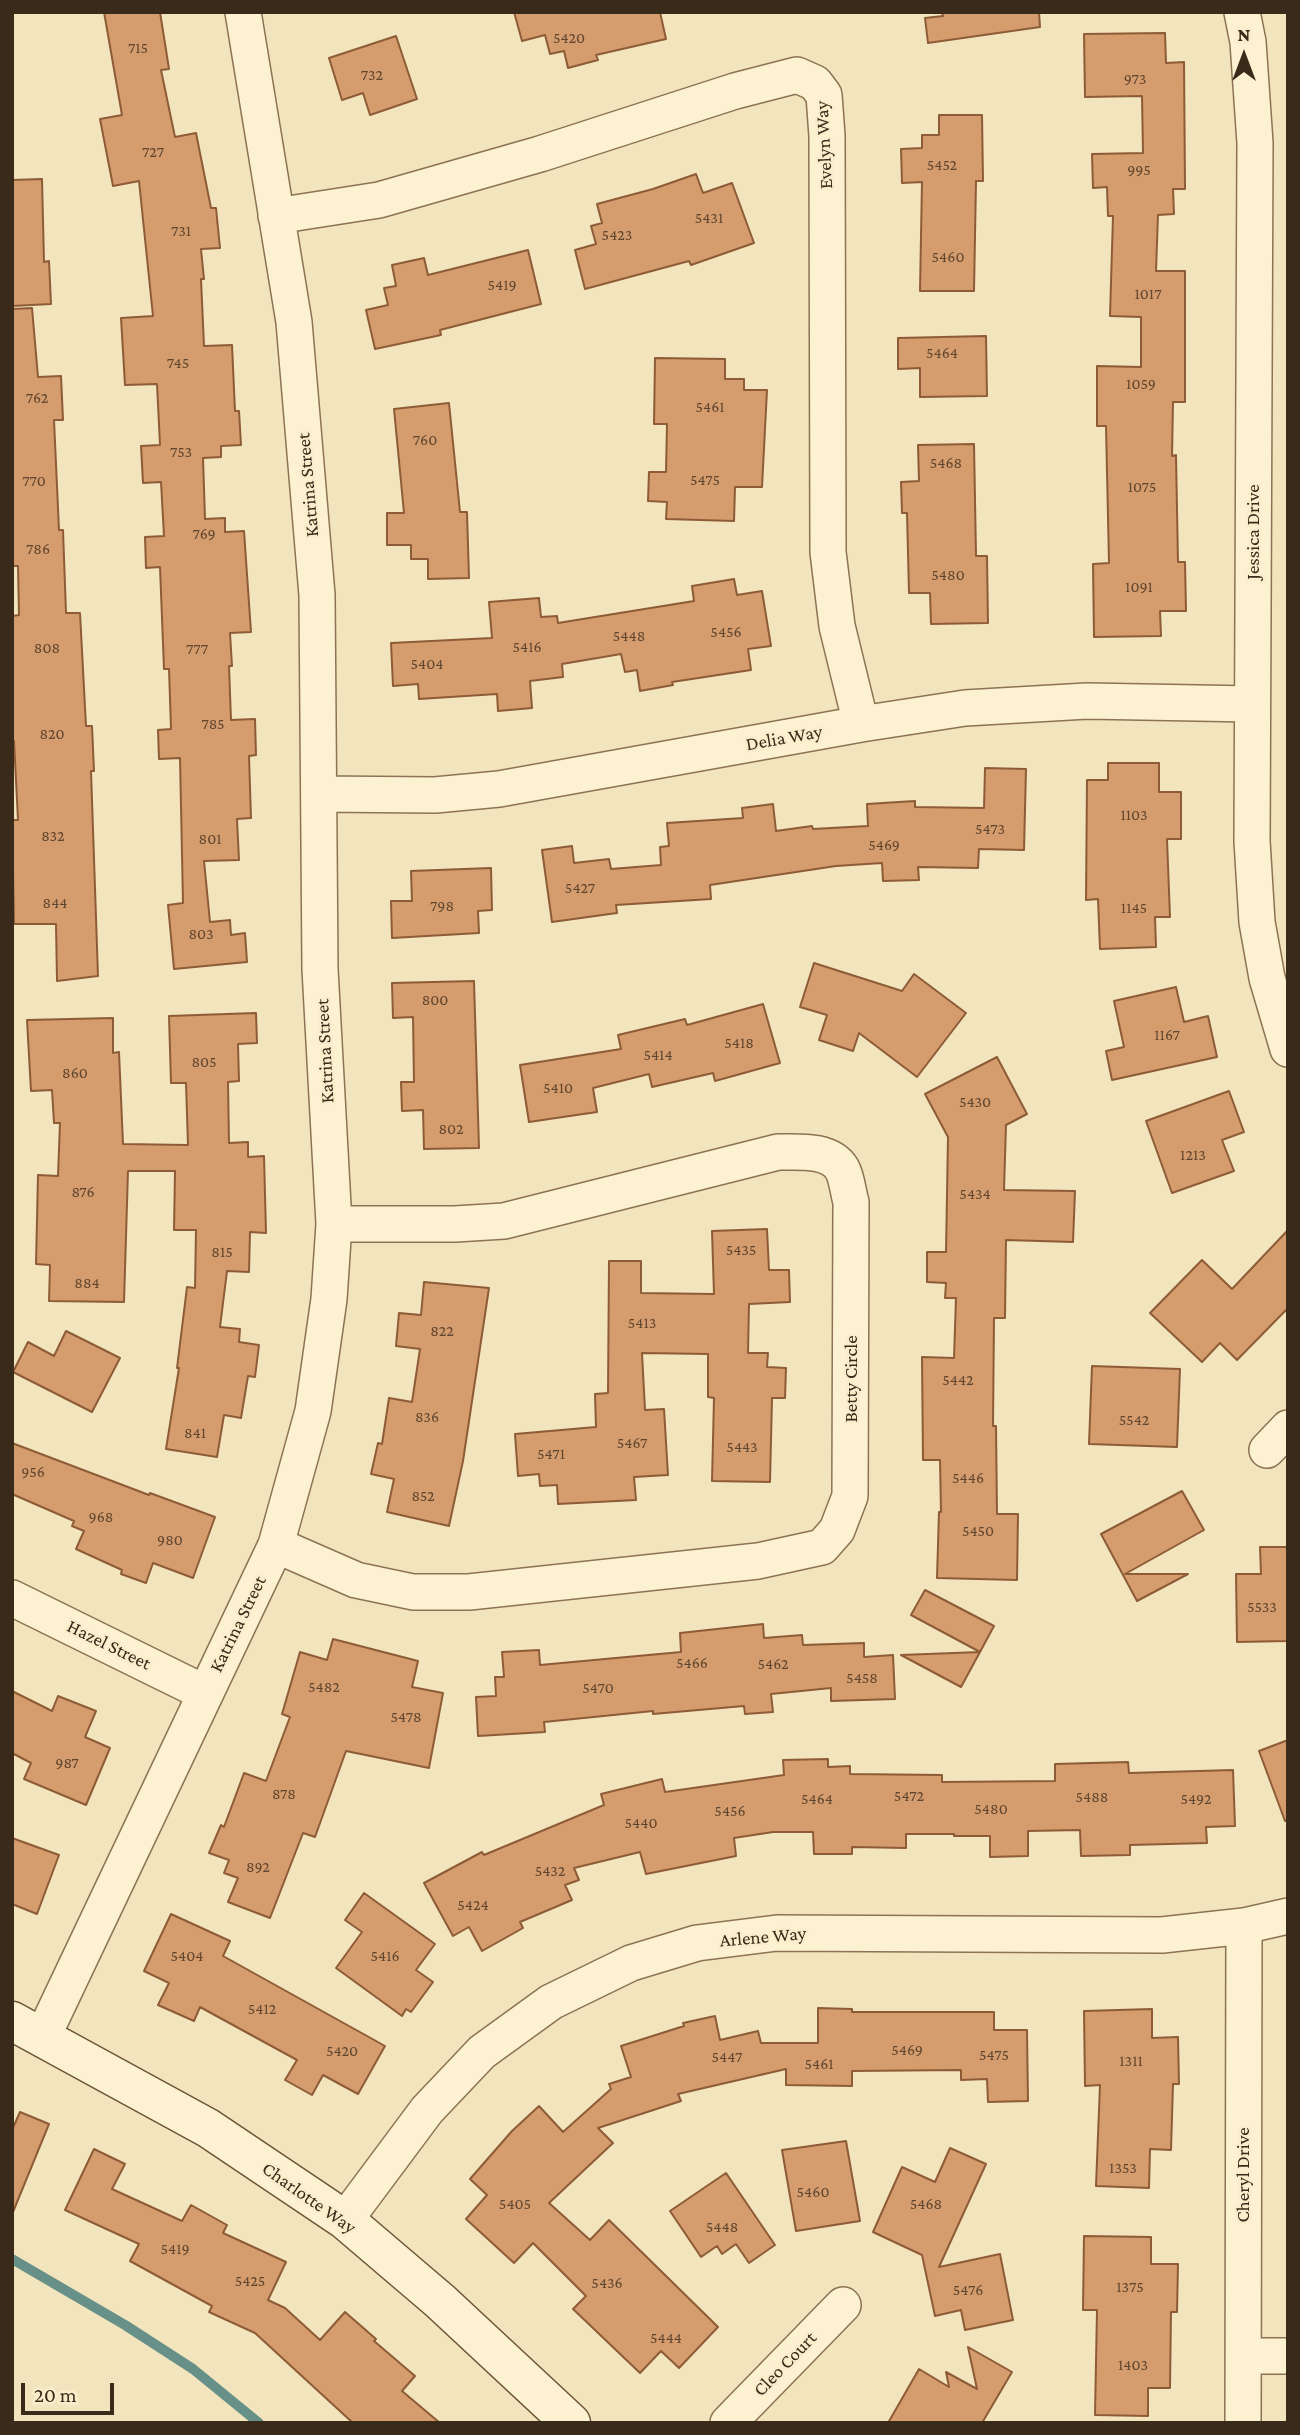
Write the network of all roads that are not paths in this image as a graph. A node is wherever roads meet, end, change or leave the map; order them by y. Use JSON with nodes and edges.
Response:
{"nodes":[{"id":1,"x":243,"y":12,"type":"edge"},
{"id":2,"x":1241,"y":12,"type":"edge"},
{"id":3,"x":276,"y":216,"type":"junction"},
{"id":4,"x":1252,"y":704,"type":"junction"},
{"id":5,"x":862,"y":724,"type":"junction"},
{"id":6,"x":319,"y":794,"type":"junction"},
{"id":7,"x":1277,"y":975,"type":"edge"},
{"id":8,"x":1288,"y":1049,"type":"edge"},
{"id":9,"x":334,"y":1224,"type":"junction"},
{"id":10,"x":276,"y":1545,"type":"junction"},
{"id":11,"x":12,"y":1598,"type":"edge"},
{"id":12,"x":205,"y":1693,"type":"junction"},
{"id":13,"x":1288,"y":1916,"type":"edge"},
{"id":14,"x":1244,"y":1926,"type":"junction"},
{"id":15,"x":28,"y":2029,"type":"edge"},
{"id":16,"x":345,"y":2220,"type":"junction"},
{"id":17,"x":843,"y":2305,"type":"dead end"},
{"id":18,"x":1243,"y":2356,"type":"junction"},
{"id":19,"x":1288,"y":2356,"type":"edge"},
{"id":20,"x":571,"y":2423,"type":"edge"},
{"id":21,"x":727,"y":2423,"type":"edge"},
{"id":22,"x":1243,"y":2423,"type":"edge"}],
"edges":[{"from":1,"to":3,"type":"street","name":"Katrina Street"},
{"from":2,"to":4,"type":"street","name":"Jessica Drive"},
{"from":3,"to":5,"type":"street","name":"Evelyn Way"},
{"from":3,"to":6,"type":"street","name":"Katrina Street"},
{"from":4,"to":5,"type":"street","name":"Delia Way"},
{"from":4,"to":7,"type":"street","name":"Jessica Drive"},
{"from":5,"to":6,"type":"street","name":"Delia Way"},
{"from":6,"to":9,"type":"street","name":"Katrina Street"},
{"from":7,"to":8,"type":"street","name":"Jessica Drive"},
{"from":9,"to":10,"type":"street","name":"Katrina Street"},
{"from":9,"to":10,"type":"street","name":"Betty Circle"},
{"from":10,"to":12,"type":"street","name":"Katrina Street"},
{"from":11,"to":12,"type":"street","name":"Hazel Street"},
{"from":12,"to":15,"type":"street","name":"Katrina Street"},
{"from":13,"to":14,"type":"street","name":"Arlene Way"},
{"from":14,"to":16,"type":"street","name":"Arlene Way"},
{"from":14,"to":18,"type":"street","name":"Cheryl Drive"},
{"from":15,"to":16,"type":"street","name":"Charlotte Way"},
{"from":16,"to":20,"type":"street","name":"Charlotte Way"},
{"from":17,"to":21,"type":"street","name":"Cleo Court"},
{"from":18,"to":19,"type":"street"},
{"from":18,"to":22,"type":"street","name":"Cheryl Drive"}]}
